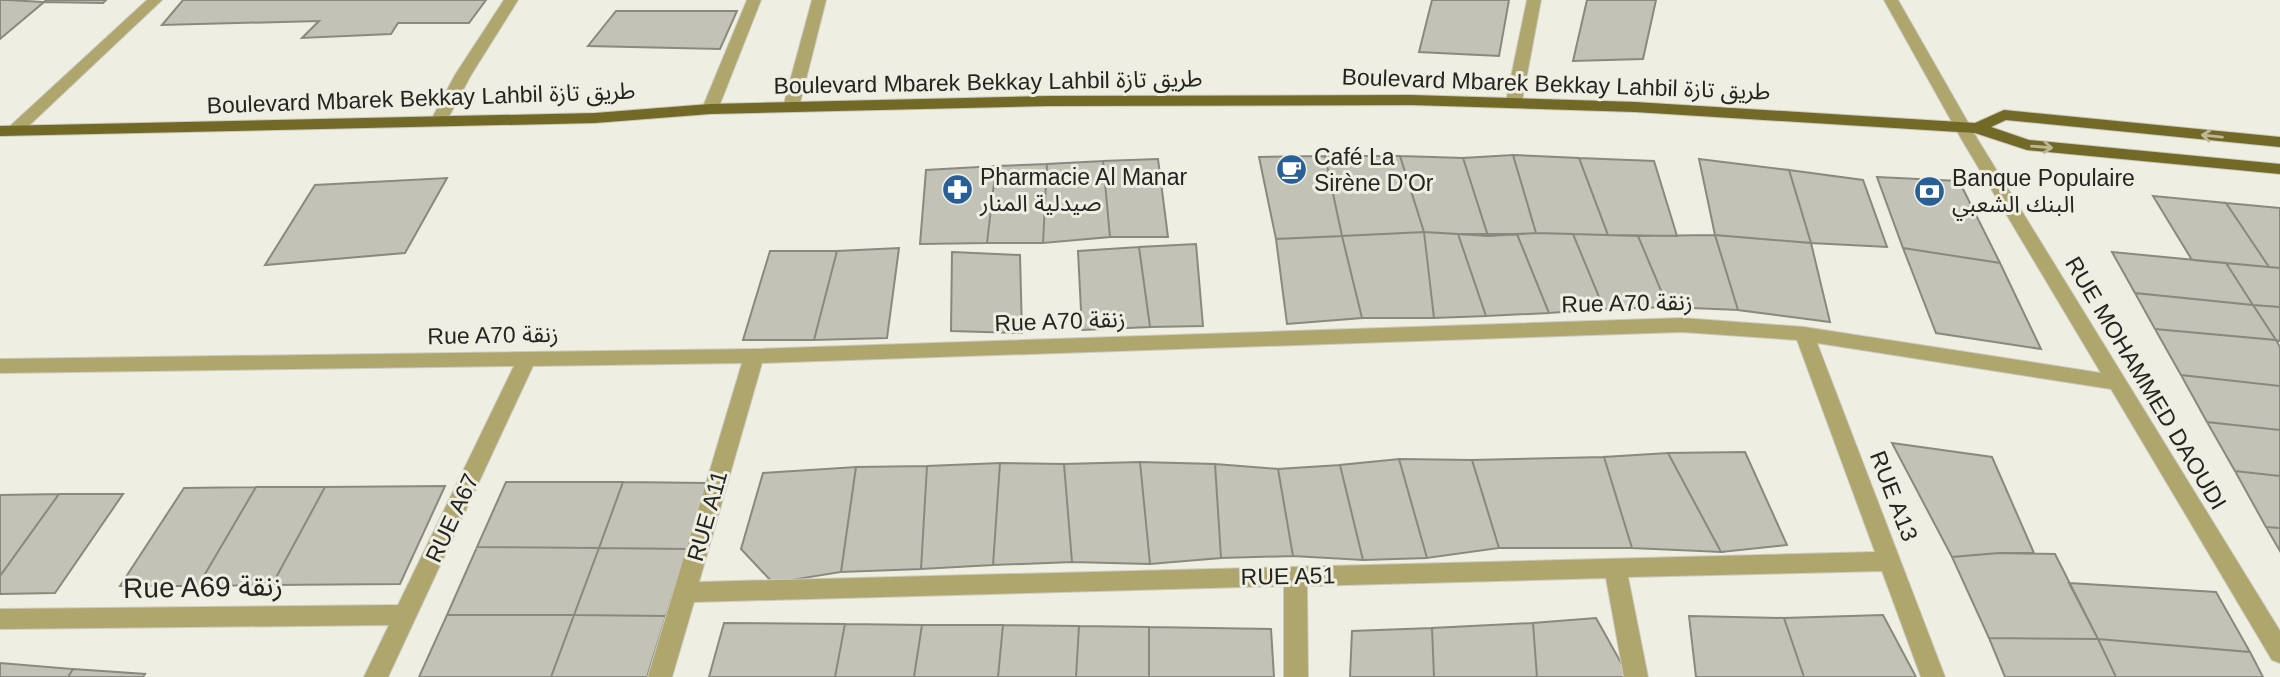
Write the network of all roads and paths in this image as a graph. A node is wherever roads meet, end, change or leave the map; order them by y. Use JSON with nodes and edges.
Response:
{"nodes":[{"id":1,"x":155,"y":0,"type":"edge"},
{"id":2,"x":511,"y":0,"type":"edge"},
{"id":3,"x":754,"y":0,"type":"edge"},
{"id":4,"x":819,"y":0,"type":"edge"},
{"id":5,"x":1534,"y":0,"type":"edge"},
{"id":6,"x":1891,"y":0,"type":"edge"},
{"id":7,"x":1514,"y":102,"type":"junction"},
{"id":8,"x":790,"y":107,"type":"junction"},
{"id":9,"x":710,"y":110,"type":"junction"},
{"id":10,"x":438,"y":122,"type":"junction"},
{"id":11,"x":7,"y":131,"type":"edge"},
{"id":12,"x":1970,"y":132,"type":"junction"},
{"id":13,"x":2280,"y":142,"type":"edge"},
{"id":14,"x":2278,"y":171,"type":"edge"},
{"id":15,"x":1804,"y":334,"type":"junction"},
{"id":16,"x":754,"y":356,"type":"junction"},
{"id":17,"x":527,"y":359,"type":"junction"},
{"id":18,"x":0,"y":366,"type":"edge"},
{"id":19,"x":2117,"y":383,"type":"junction"},
{"id":20,"x":1891,"y":561,"type":"junction"},
{"id":21,"x":1615,"y":568,"type":"junction"},
{"id":22,"x":1296,"y":576,"type":"junction"},
{"id":23,"x":685,"y":593,"type":"junction"},
{"id":24,"x":406,"y":615,"type":"junction"},
{"id":25,"x":0,"y":619,"type":"edge"},
{"id":26,"x":2277,"y":641,"type":"edge"},
{"id":27,"x":376,"y":677,"type":"edge"},
{"id":28,"x":660,"y":677,"type":"edge"},
{"id":29,"x":1296,"y":677,"type":"edge"},
{"id":30,"x":1636,"y":677,"type":"edge"},
{"id":31,"x":1934,"y":677,"type":"edge"}],
"edges":[{"from":1,"to":11,"type":"street"},
{"from":2,"to":10,"type":"street"},
{"from":3,"to":9,"type":"street"},
{"from":4,"to":8,"type":"street"},
{"from":5,"to":7,"type":"street"},
{"from":6,"to":12,"type":"street","name":"RUE MOHAMMED DAOUDI"},
{"from":7,"to":8,"type":"main road","name":"Boulevard Mbarek Bekkay Lahbil طريق تازة"},
{"from":7,"to":12,"type":"main road","name":"Boulevard Mbarek Bekkay Lahbil طريق تازة"},
{"from":8,"to":9,"type":"main road","name":"Boulevard Mbarek Bekkay Lahbil طريق تازة"},
{"from":9,"to":10,"type":"main road","name":"Boulevard Mbarek Bekkay Lahbil طريق تازة"},
{"from":10,"to":11,"type":"main road","name":"Boulevard Mbarek Bekkay Lahbil طريق تازة"},
{"from":13,"to":12,"type":"main road","name":"Boulevard Mbarek Bekkay Lahbil طريق تازة","one_way":true},
{"from":12,"to":14,"type":"main road","name":"Boulevard Mbarek Bekkay Lahbil طريق تازة","one_way":true},
{"from":12,"to":19,"type":"street","name":"RUE MOHAMMED DAOUDI"},
{"from":15,"to":16,"type":"street","name":"Rue A70 زنقة"},
{"from":15,"to":19,"type":"street","name":"Rue A70 زنقة"},
{"from":15,"to":20,"type":"street","name":"RUE A13"},
{"from":16,"to":17,"type":"street","name":"Rue A70 زنقة"},
{"from":16,"to":23,"type":"street","name":"RUE A11"},
{"from":17,"to":18,"type":"street","name":"Rue A70 زنقة"},
{"from":17,"to":24,"type":"street","name":"RUE A67"},
{"from":19,"to":26,"type":"street","name":"RUE MOHAMMED DAOUDI"},
{"from":20,"to":21,"type":"street","name":"RUE A51"},
{"from":20,"to":31,"type":"street","name":"RUE A13"},
{"from":21,"to":22,"type":"street","name":"RUE A51"},
{"from":21,"to":30,"type":"street"},
{"from":22,"to":23,"type":"street","name":"RUE A51"},
{"from":22,"to":29,"type":"street"},
{"from":23,"to":28,"type":"street","name":"RUE A11"},
{"from":24,"to":25,"type":"street","name":"Rue A69 زنقة"},
{"from":24,"to":27,"type":"street","name":"RUE A67"}]}
